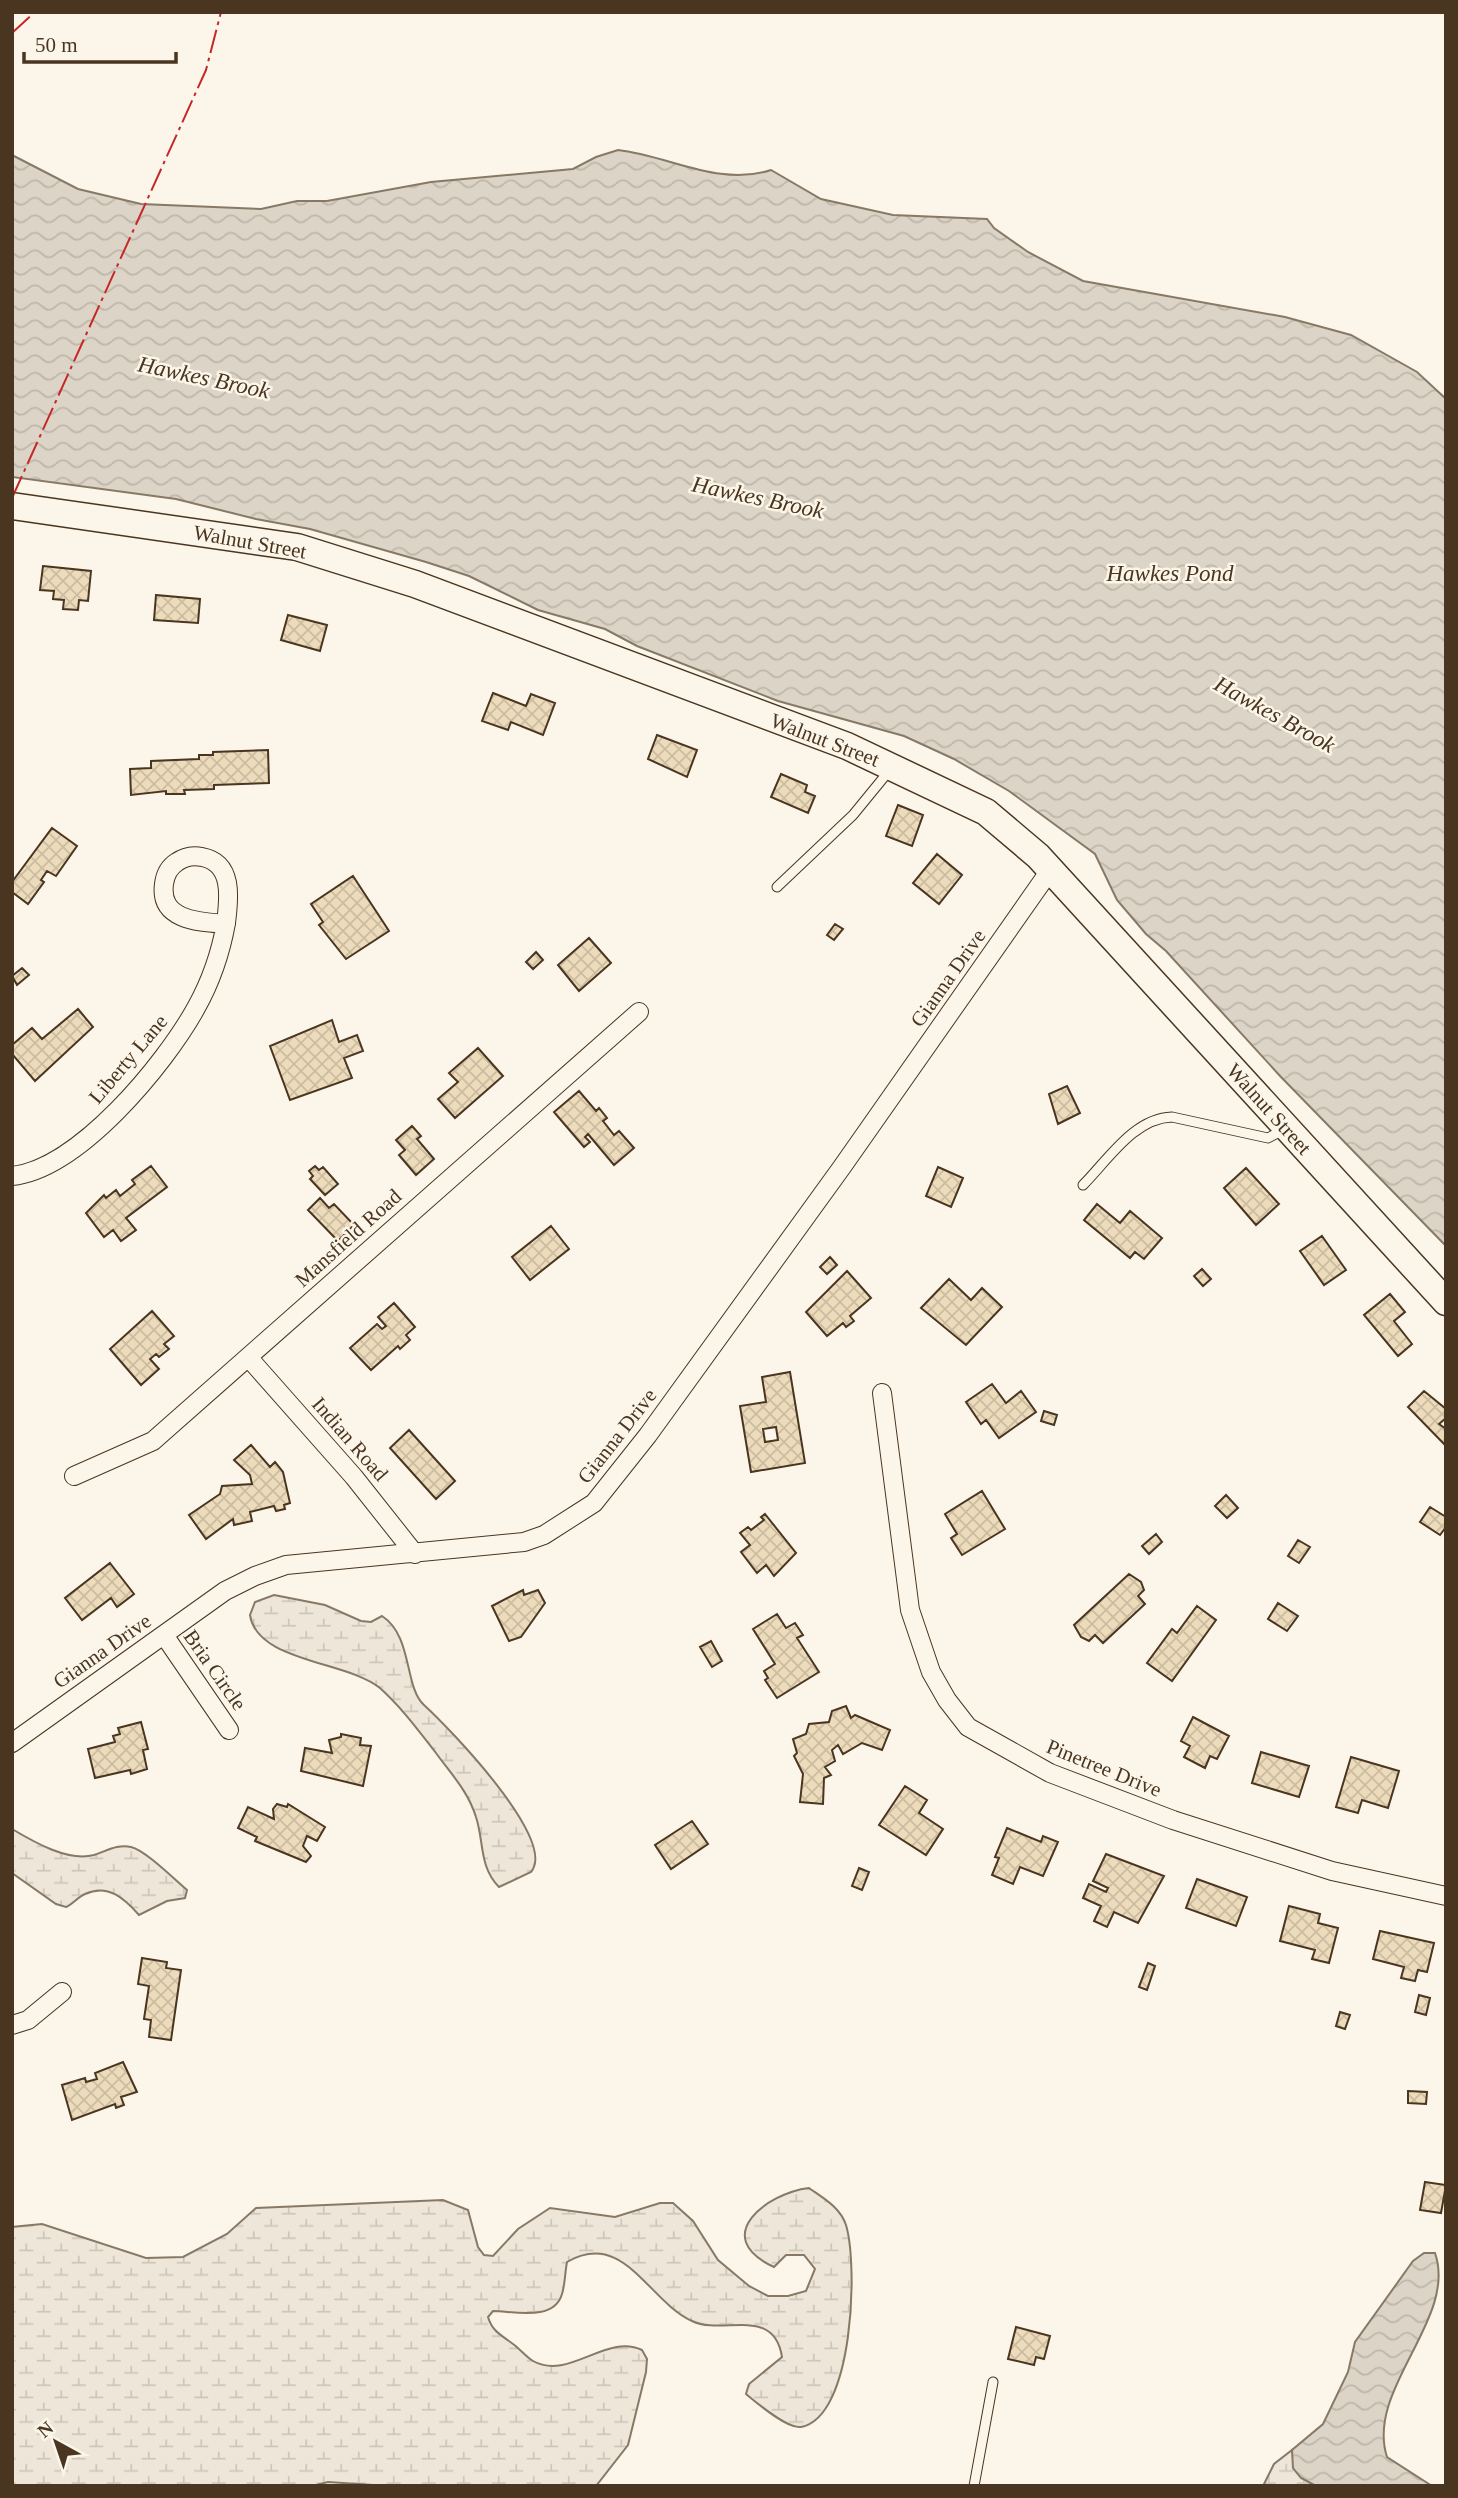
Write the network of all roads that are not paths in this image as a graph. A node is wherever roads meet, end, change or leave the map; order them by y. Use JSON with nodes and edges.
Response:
{"nodes":[{"id":1,"x":12,"y":506,"type":"edge"},
{"id":2,"x":892,"y":766,"type":"junction"},
{"id":3,"x":1051,"y":869,"type":"junction"},
{"id":4,"x":777,"y":887,"type":"dead end"},
{"id":5,"x":226,"y":924,"type":"dead end"},
{"id":6,"x":639,"y":1012,"type":"dead end"},
{"id":7,"x":1286,"y":1128,"type":"junction"},
{"id":8,"x":12,"y":1175,"type":"edge"},
{"id":9,"x":1083,"y":1185,"type":"dead end"},
{"id":10,"x":1446,"y":1302,"type":"edge"},
{"id":11,"x":248,"y":1357,"type":"junction"},
{"id":12,"x":882,"y":1393,"type":"dead end"},
{"id":13,"x":74,"y":1476,"type":"dead end"},
{"id":14,"x":415,"y":1554,"type":"junction"},
{"id":15,"x":164,"y":1635,"type":"junction"},
{"id":16,"x":229,"y":1730,"type":"dead end"},
{"id":17,"x":12,"y":1742,"type":"edge"},
{"id":18,"x":1446,"y":1896,"type":"edge"},
{"id":19,"x":62,"y":1992,"type":"dead end"},
{"id":20,"x":12,"y":2025,"type":"edge"},
{"id":21,"x":993,"y":2382,"type":"dead end"},
{"id":22,"x":974,"y":2486,"type":"edge"}],
"edges":[{"from":1,"to":2,"type":"main road","name":"Walnut Street"},
{"from":2,"to":3,"type":"main road","name":"Walnut Street"},
{"from":2,"to":4,"type":"lane"},
{"from":3,"to":7,"type":"main road","name":"Walnut Street"},
{"from":3,"to":14,"type":"street","name":"Gianna Drive"},
{"from":5,"to":8,"type":"street","name":"Liberty Lane"},
{"from":6,"to":11,"type":"street","name":"Mansfield Road"},
{"from":7,"to":9,"type":"lane"},
{"from":7,"to":10,"type":"main road","name":"Walnut Street"},
{"from":11,"to":13,"type":"street","name":"Mansfield Road"},
{"from":11,"to":14,"type":"street","name":"Indian Road"},
{"from":12,"to":18,"type":"street","name":"Pinetree Drive"},
{"from":14,"to":15,"type":"street","name":"Gianna Drive"},
{"from":15,"to":16,"type":"street","name":"Bria Circle"},
{"from":15,"to":17,"type":"street","name":"Gianna Drive"},
{"from":19,"to":20,"type":"street"},
{"from":21,"to":22,"type":"lane"}]}
